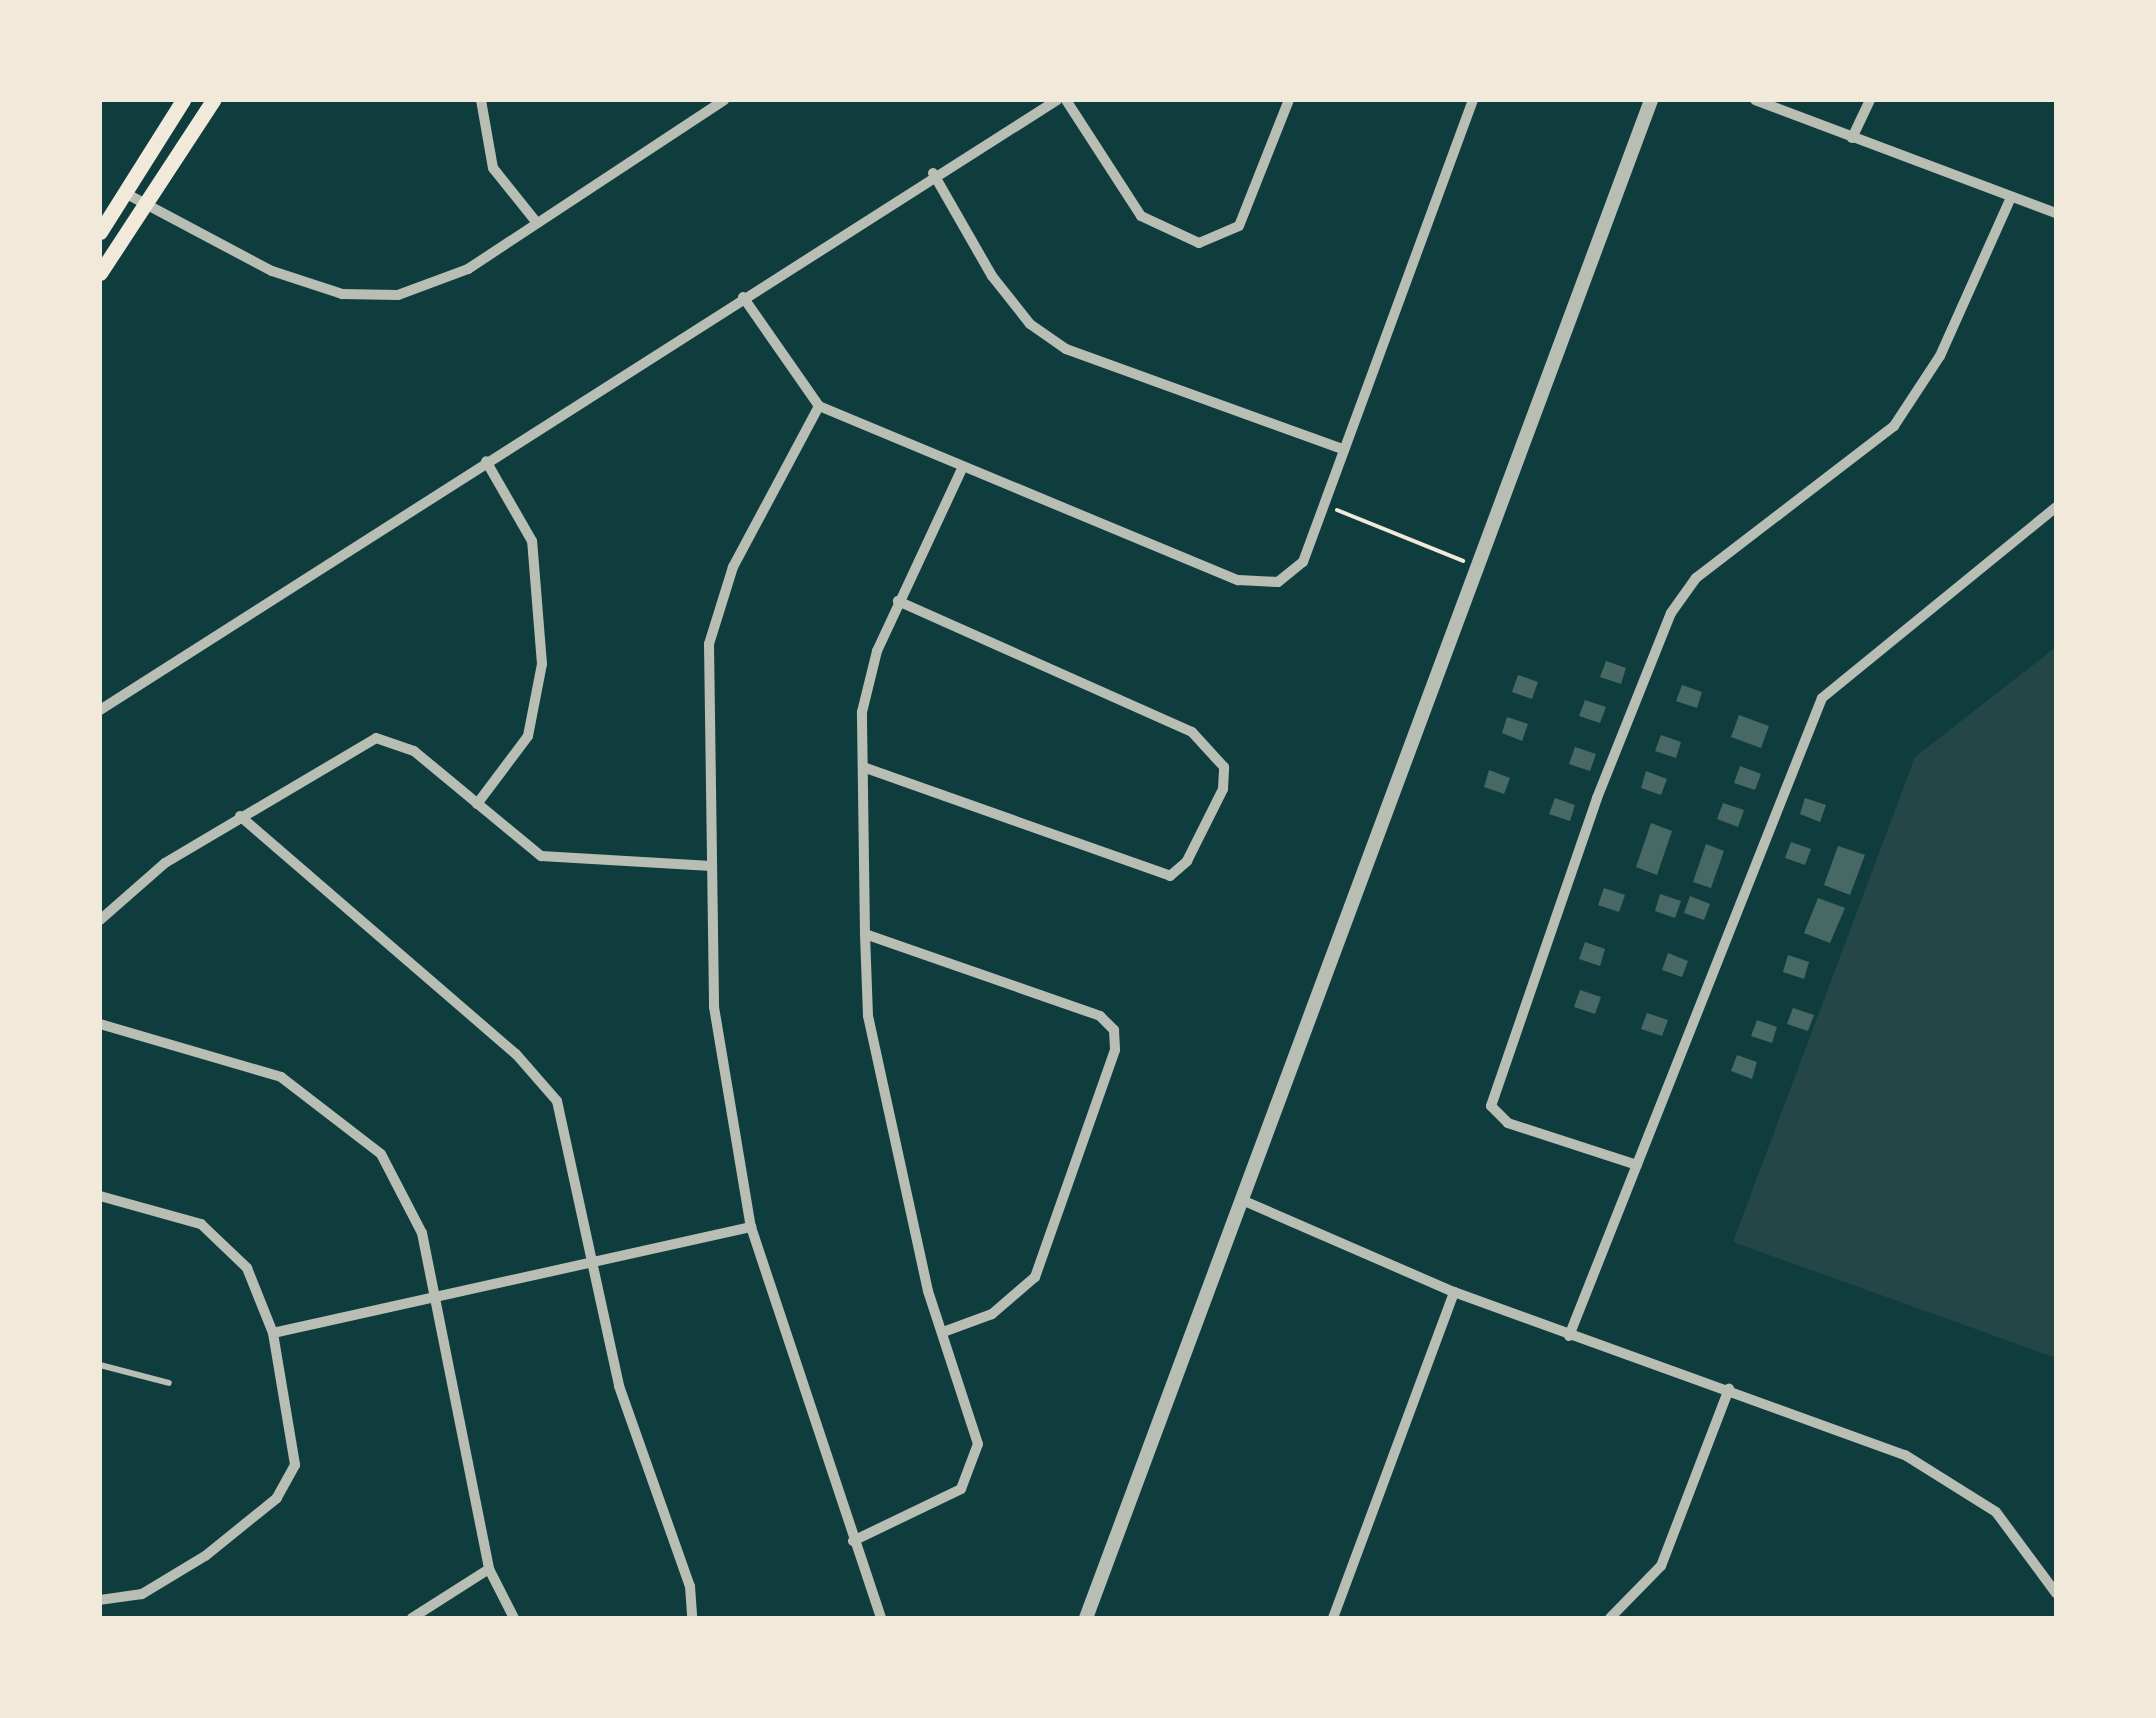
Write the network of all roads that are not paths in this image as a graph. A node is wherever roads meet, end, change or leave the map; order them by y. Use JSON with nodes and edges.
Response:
{"nodes":[{"id":1,"x":183,"y":100,"type":"edge"},
{"id":2,"x":213,"y":100,"type":"edge"},
{"id":3,"x":481,"y":100,"type":"edge"},
{"id":4,"x":724,"y":100,"type":"edge"},
{"id":5,"x":1057,"y":100,"type":"edge"},
{"id":6,"x":1066,"y":100,"type":"edge"},
{"id":7,"x":1288,"y":100,"type":"edge"},
{"id":8,"x":1473,"y":100,"type":"edge"},
{"id":9,"x":1651,"y":100,"type":"edge"},
{"id":10,"x":1754,"y":100,"type":"edge"},
{"id":11,"x":1870,"y":100,"type":"edge"},
{"id":12,"x":1852,"y":138,"type":"junction"},
{"id":13,"x":933,"y":173,"type":"junction"},
{"id":14,"x":125,"y":193,"type":"junction"},
{"id":15,"x":2011,"y":197,"type":"junction"},
{"id":16,"x":144,"y":204,"type":"junction"},
{"id":17,"x":2056,"y":213,"type":"edge"},
{"id":18,"x":537,"y":223,"type":"junction"},
{"id":19,"x":100,"y":232,"type":"edge"},
{"id":20,"x":100,"y":273,"type":"edge"},
{"id":21,"x":744,"y":297,"type":"junction"},
{"id":22,"x":819,"y":406,"type":"junction"},
{"id":23,"x":1340,"y":448,"type":"junction"},
{"id":24,"x":486,"y":461,"type":"junction"},
{"id":25,"x":962,"y":471,"type":"junction"},
{"id":26,"x":2056,"y":507,"type":"edge"},
{"id":27,"x":898,"y":600,"type":"junction"},
{"id":28,"x":100,"y":710,"type":"edge"},
{"id":29,"x":862,"y":767,"type":"junction"},
{"id":30,"x":477,"y":804,"type":"junction"},
{"id":31,"x":240,"y":816,"type":"junction"},
{"id":32,"x":707,"y":866,"type":"junction"},
{"id":33,"x":100,"y":920,"type":"edge"},
{"id":34,"x":865,"y":934,"type":"junction"},
{"id":35,"x":100,"y":1024,"type":"edge"},
{"id":36,"x":1637,"y":1165,"type":"junction"},
{"id":37,"x":100,"y":1196,"type":"edge"},
{"id":38,"x":1242,"y":1200,"type":"junction"},
{"id":39,"x":751,"y":1227,"type":"junction"},
{"id":40,"x":590,"y":1258,"type":"junction"},
{"id":41,"x":436,"y":1291,"type":"junction"},
{"id":42,"x":1454,"y":1292,"type":"junction"},
{"id":43,"x":273,"y":1332,"type":"junction"},
{"id":44,"x":943,"y":1332,"type":"junction"},
{"id":45,"x":1569,"y":1336,"type":"junction"},
{"id":46,"x":100,"y":1365,"type":"edge"},
{"id":47,"x":169,"y":1384,"type":"dead end"},
{"id":48,"x":1729,"y":1388,"type":"junction"},
{"id":49,"x":853,"y":1541,"type":"junction"},
{"id":50,"x":489,"y":1569,"type":"junction"},
{"id":51,"x":2056,"y":1594,"type":"edge"},
{"id":52,"x":100,"y":1600,"type":"edge"},
{"id":53,"x":412,"y":1618,"type":"edge"},
{"id":54,"x":514,"y":1618,"type":"edge"},
{"id":55,"x":692,"y":1618,"type":"edge"},
{"id":56,"x":881,"y":1618,"type":"edge"},
{"id":57,"x":1086,"y":1618,"type":"edge"},
{"id":58,"x":1333,"y":1618,"type":"edge"},
{"id":59,"x":1610,"y":1618,"type":"edge"}],
"edges":[{"from":1,"to":14,"type":"main road"},
{"from":2,"to":16,"type":"main road"},
{"from":3,"to":18,"type":"street"},
{"from":4,"to":18,"type":"street"},
{"from":5,"to":13,"type":"street"},
{"from":6,"to":7,"type":"street"},
{"from":8,"to":23,"type":"street"},
{"from":9,"to":38,"type":"street"},
{"from":10,"to":12,"type":"street"},
{"from":11,"to":12,"type":"street"},
{"from":12,"to":15,"type":"street"},
{"from":13,"to":21,"type":"street"},
{"from":13,"to":23,"type":"street"},
{"from":14,"to":16,"type":"street"},
{"from":14,"to":19,"type":"main road"},
{"from":15,"to":17,"type":"street"},
{"from":15,"to":36,"type":"street"},
{"from":16,"to":18,"type":"street"},
{"from":16,"to":20,"type":"main road"},
{"from":21,"to":22,"type":"street"},
{"from":21,"to":24,"type":"street"},
{"from":22,"to":25,"type":"street"},
{"from":22,"to":32,"type":"street"},
{"from":23,"to":25,"type":"street"},
{"from":24,"to":28,"type":"street"},
{"from":24,"to":30,"type":"street"},
{"from":25,"to":27,"type":"street"},
{"from":26,"to":36,"type":"street"},
{"from":27,"to":29,"type":"street"},
{"from":27,"to":29,"type":"street"},
{"from":29,"to":34,"type":"street"},
{"from":30,"to":31,"type":"street"},
{"from":30,"to":32,"type":"street"},
{"from":31,"to":33,"type":"street"},
{"from":31,"to":40,"type":"street"},
{"from":32,"to":39,"type":"street"},
{"from":34,"to":44,"type":"street"},
{"from":34,"to":44,"type":"street"},
{"from":35,"to":41,"type":"street"},
{"from":36,"to":45,"type":"street"},
{"from":37,"to":43,"type":"street"},
{"from":38,"to":42,"type":"street"},
{"from":38,"to":57,"type":"street"},
{"from":39,"to":40,"type":"street"},
{"from":39,"to":49,"type":"street"},
{"from":40,"to":41,"type":"street"},
{"from":40,"to":55,"type":"street"},
{"from":41,"to":43,"type":"street"},
{"from":41,"to":50,"type":"street"},
{"from":42,"to":45,"type":"street"},
{"from":42,"to":58,"type":"street"},
{"from":43,"to":52,"type":"street"},
{"from":44,"to":49,"type":"street"},
{"from":45,"to":48,"type":"street"},
{"from":46,"to":47,"type":"lane"},
{"from":48,"to":51,"type":"street"},
{"from":48,"to":59,"type":"street"},
{"from":49,"to":56,"type":"street"},
{"from":50,"to":53,"type":"street"},
{"from":50,"to":54,"type":"street"}]}
